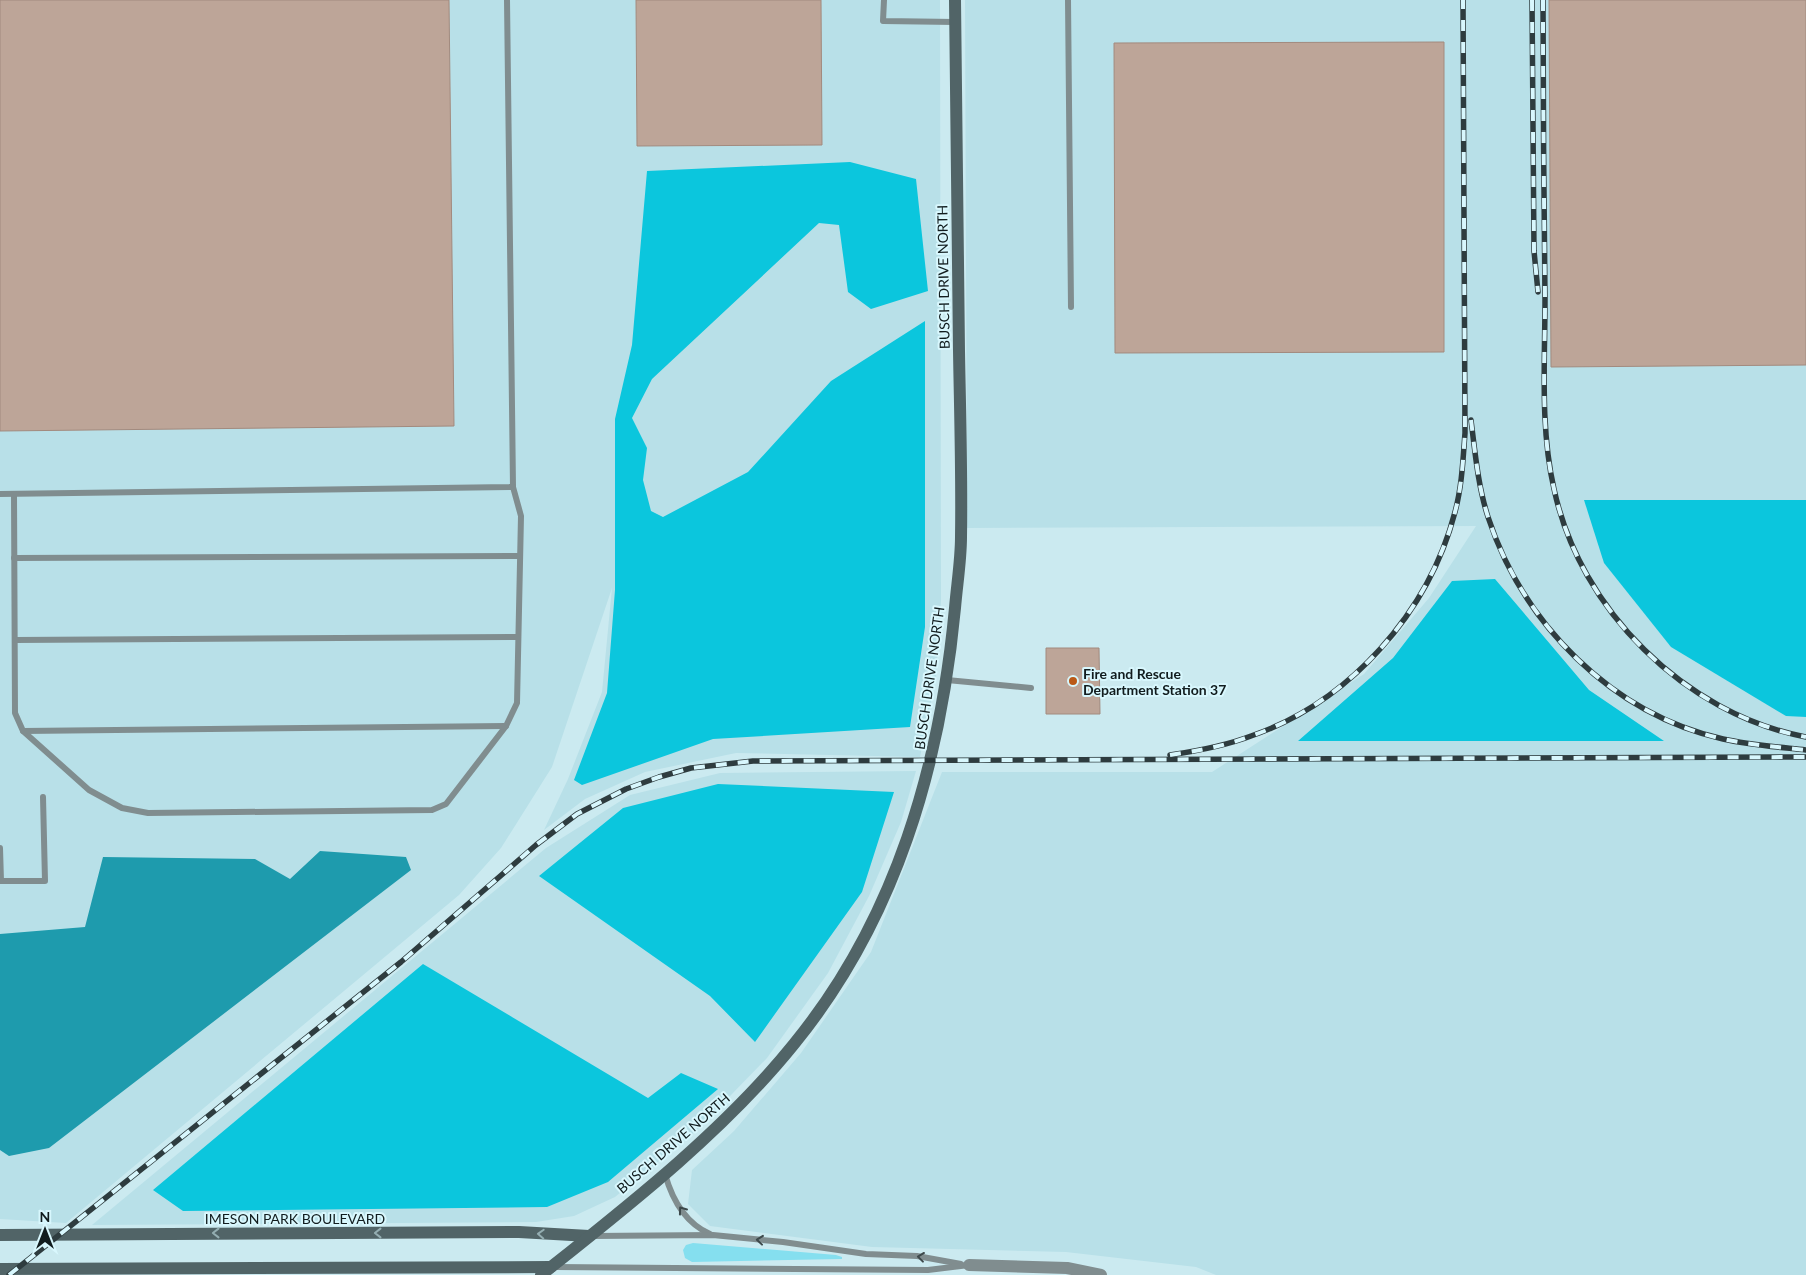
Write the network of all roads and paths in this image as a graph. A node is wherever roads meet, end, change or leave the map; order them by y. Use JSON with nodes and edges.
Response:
{"nodes":[{"id":1,"x":507,"y":0,"type":"edge"},
{"id":2,"x":884,"y":0,"type":"edge"},
{"id":3,"x":955,"y":0,"type":"edge"},
{"id":4,"x":1068,"y":0,"type":"edge"},
{"id":5,"x":955,"y":22,"type":"junction"},
{"id":6,"x":1071,"y":307,"type":"dead end"},
{"id":7,"x":513,"y":487,"type":"junction"},
{"id":8,"x":0,"y":494,"type":"edge"},
{"id":9,"x":14,"y":494,"type":"junction"},
{"id":10,"x":520,"y":556,"type":"junction"},
{"id":11,"x":14,"y":558,"type":"junction"},
{"id":12,"x":518,"y":637,"type":"junction"},
{"id":13,"x":15,"y":640,"type":"junction"},
{"id":14,"x":947,"y":680,"type":"junction"},
{"id":15,"x":1031,"y":688,"type":"dead end"},
{"id":16,"x":506,"y":726,"type":"junction"},
{"id":17,"x":23,"y":731,"type":"junction"},
{"id":18,"x":43,"y":797,"type":"dead end"},
{"id":19,"x":0,"y":848,"type":"edge"},
{"id":20,"x":0,"y":881,"type":"edge"},
{"id":21,"x":664,"y":1172,"type":"junction"},
{"id":22,"x":0,"y":1235,"type":"edge"},
{"id":23,"x":713,"y":1235,"type":"junction"},
{"id":24,"x":590,"y":1236,"type":"junction"},
{"id":25,"x":969,"y":1265,"type":"junction"},
{"id":26,"x":551,"y":1267,"type":"junction"},
{"id":27,"x":130,"y":1268,"type":"junction"},
{"id":28,"x":0,"y":1269,"type":"edge"},
{"id":29,"x":176,"y":1275,"type":"edge"},
{"id":30,"x":541,"y":1275,"type":"edge"},
{"id":31,"x":1101,"y":1275,"type":"edge"}],
"edges":[{"from":1,"to":7,"type":"lane"},
{"from":2,"to":5,"type":"lane"},
{"from":3,"to":5,"type":"street","name":"BUSCH DRIVE NORTH"},
{"from":4,"to":6,"type":"lane"},
{"from":5,"to":14,"type":"street","name":"BUSCH DRIVE NORTH"},
{"from":7,"to":9,"type":"lane"},
{"from":7,"to":10,"type":"lane"},
{"from":8,"to":9,"type":"lane"},
{"from":9,"to":11,"type":"lane"},
{"from":10,"to":11,"type":"lane"},
{"from":10,"to":12,"type":"lane"},
{"from":11,"to":13,"type":"lane"},
{"from":12,"to":13,"type":"lane"},
{"from":12,"to":16,"type":"lane"},
{"from":13,"to":17,"type":"lane"},
{"from":14,"to":15,"type":"lane"},
{"from":14,"to":21,"type":"street","name":"BUSCH DRIVE NORTH"},
{"from":16,"to":17,"type":"lane"},
{"from":16,"to":17,"type":"lane"},
{"from":18,"to":20,"type":"lane"},
{"from":19,"to":20,"type":"lane"},
{"from":23,"to":21,"type":"lane","one_way":true},
{"from":21,"to":24,"type":"street","name":"BUSCH DRIVE NORTH"},
{"from":24,"to":22,"type":"street","name":"IMESON PARK BOULEVARD","one_way":true},
{"from":23,"to":24,"type":"lane"},
{"from":25,"to":23,"type":"lane","one_way":true},
{"from":24,"to":26,"type":"street","name":"BUSCH DRIVE NORTH"},
{"from":25,"to":26,"type":"lane"},
{"from":25,"to":31,"type":"street"},
{"from":26,"to":27,"type":"street"},
{"from":26,"to":30,"type":"street","name":"BUSCH DRIVE NORTH"},
{"from":27,"to":28,"type":"street"},
{"from":27,"to":29,"type":"street"}]}
